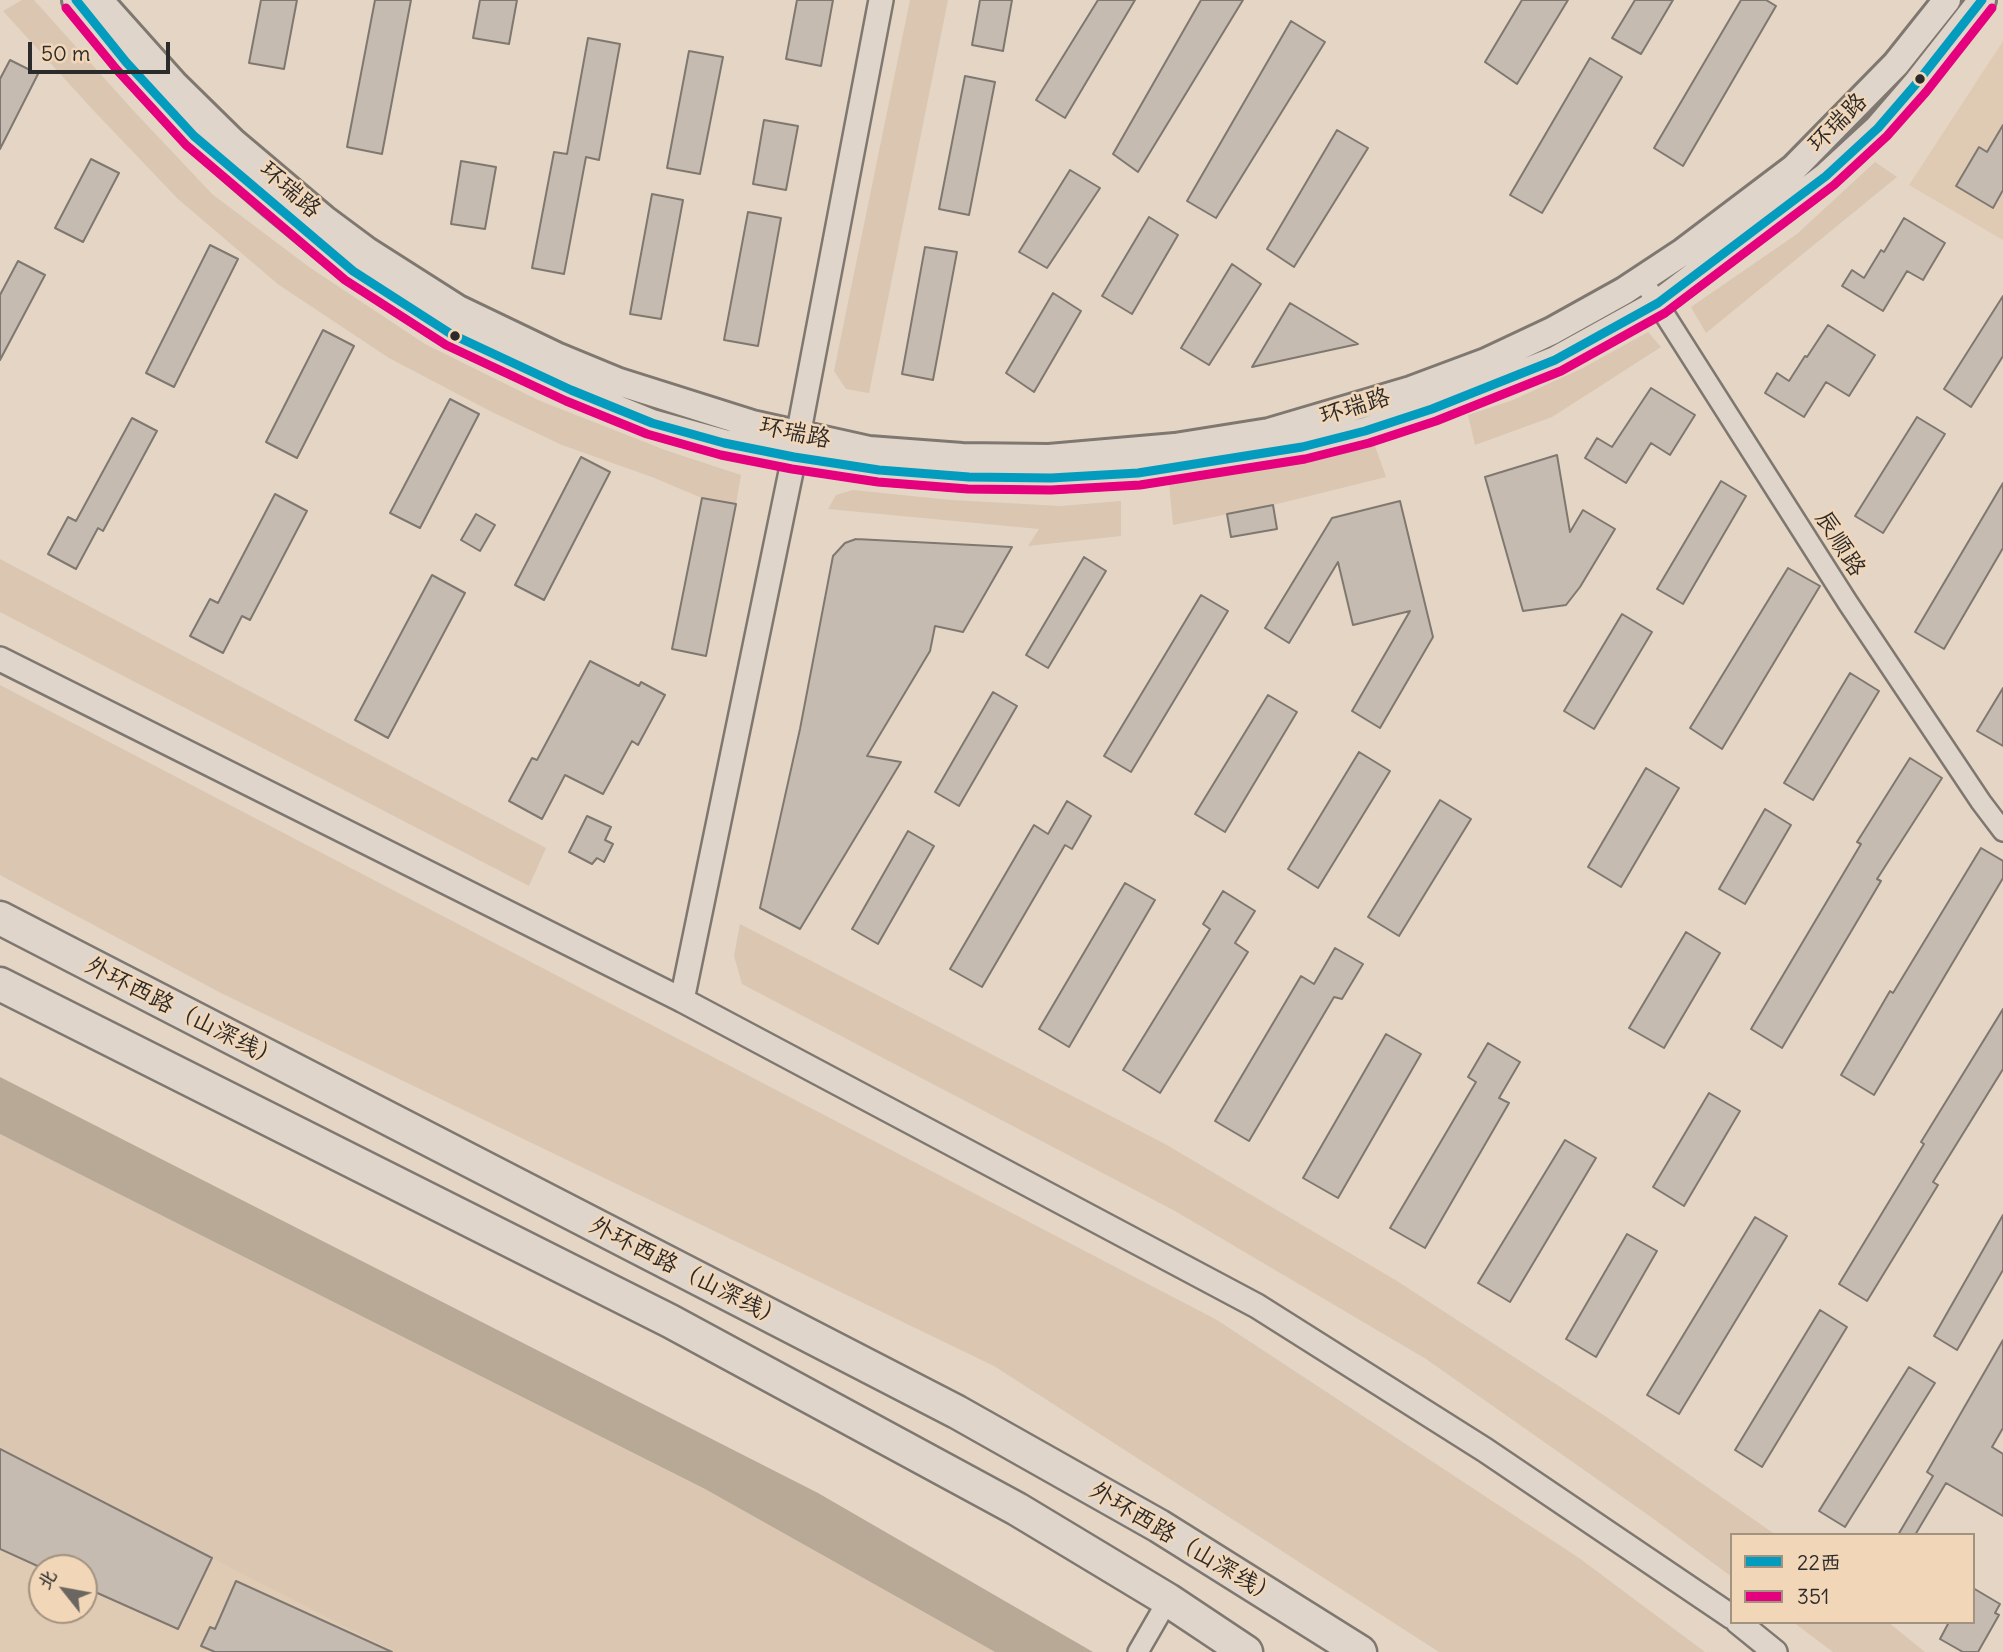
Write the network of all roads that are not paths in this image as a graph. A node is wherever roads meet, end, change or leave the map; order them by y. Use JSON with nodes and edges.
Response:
{"nodes":[{"id":1,"x":76,"y":0,"type":"edge"},
{"id":2,"x":99,"y":0,"type":"edge"},
{"id":3,"x":880,"y":0,"type":"edge"},
{"id":4,"x":1947,"y":0,"type":"edge"},
{"id":5,"x":1982,"y":0,"type":"edge"},
{"id":6,"x":1642,"y":279,"type":"junction"},
{"id":7,"x":1658,"y":303,"type":"junction"},
{"id":8,"x":796,"y":445,"type":"junction"},
{"id":9,"x":0,"y":659,"type":"edge"},
{"id":10,"x":2003,"y":831,"type":"edge"},
{"id":11,"x":0,"y":918,"type":"edge"},
{"id":12,"x":0,"y":984,"type":"edge"},
{"id":13,"x":682,"y":1000,"type":"junction"},
{"id":14,"x":1168,"y":1600,"type":"junction"},
{"id":15,"x":1730,"y":1616,"type":"edge"},
{"id":16,"x":1740,"y":1624,"type":"edge"},
{"id":17,"x":1138,"y":1652,"type":"edge"},
{"id":18,"x":1246,"y":1652,"type":"edge"},
{"id":19,"x":1360,"y":1652,"type":"edge"},
{"id":20,"x":1775,"y":1652,"type":"edge"}],
"edges":[{"from":1,"to":8,"type":"main road","name":"环瑞路"},
{"from":2,"to":8,"type":"main road","name":"环瑞路"},
{"from":3,"to":8,"type":"street"},
{"from":4,"to":6,"type":"main road","name":"环瑞路"},
{"from":5,"to":7,"type":"main road","name":"环瑞路"},
{"from":6,"to":7,"type":"street","name":"辰顺路"},
{"from":6,"to":8,"type":"main road","name":"环瑞路"},
{"from":7,"to":8,"type":"main road","name":"环瑞路"},
{"from":7,"to":10,"type":"street","name":"辰顺路"},
{"from":8,"to":13,"type":"street"},
{"from":9,"to":13,"type":"street"},
{"from":11,"to":19,"type":"highway","name":"外环西路（山深线）"},
{"from":12,"to":14,"type":"highway","name":"外环西路（山深线）"},
{"from":13,"to":15,"type":"street"},
{"from":14,"to":17,"type":"street"},
{"from":14,"to":18,"type":"highway","name":"外环西路（山深线）"},
{"from":16,"to":20,"type":"street"}]}
